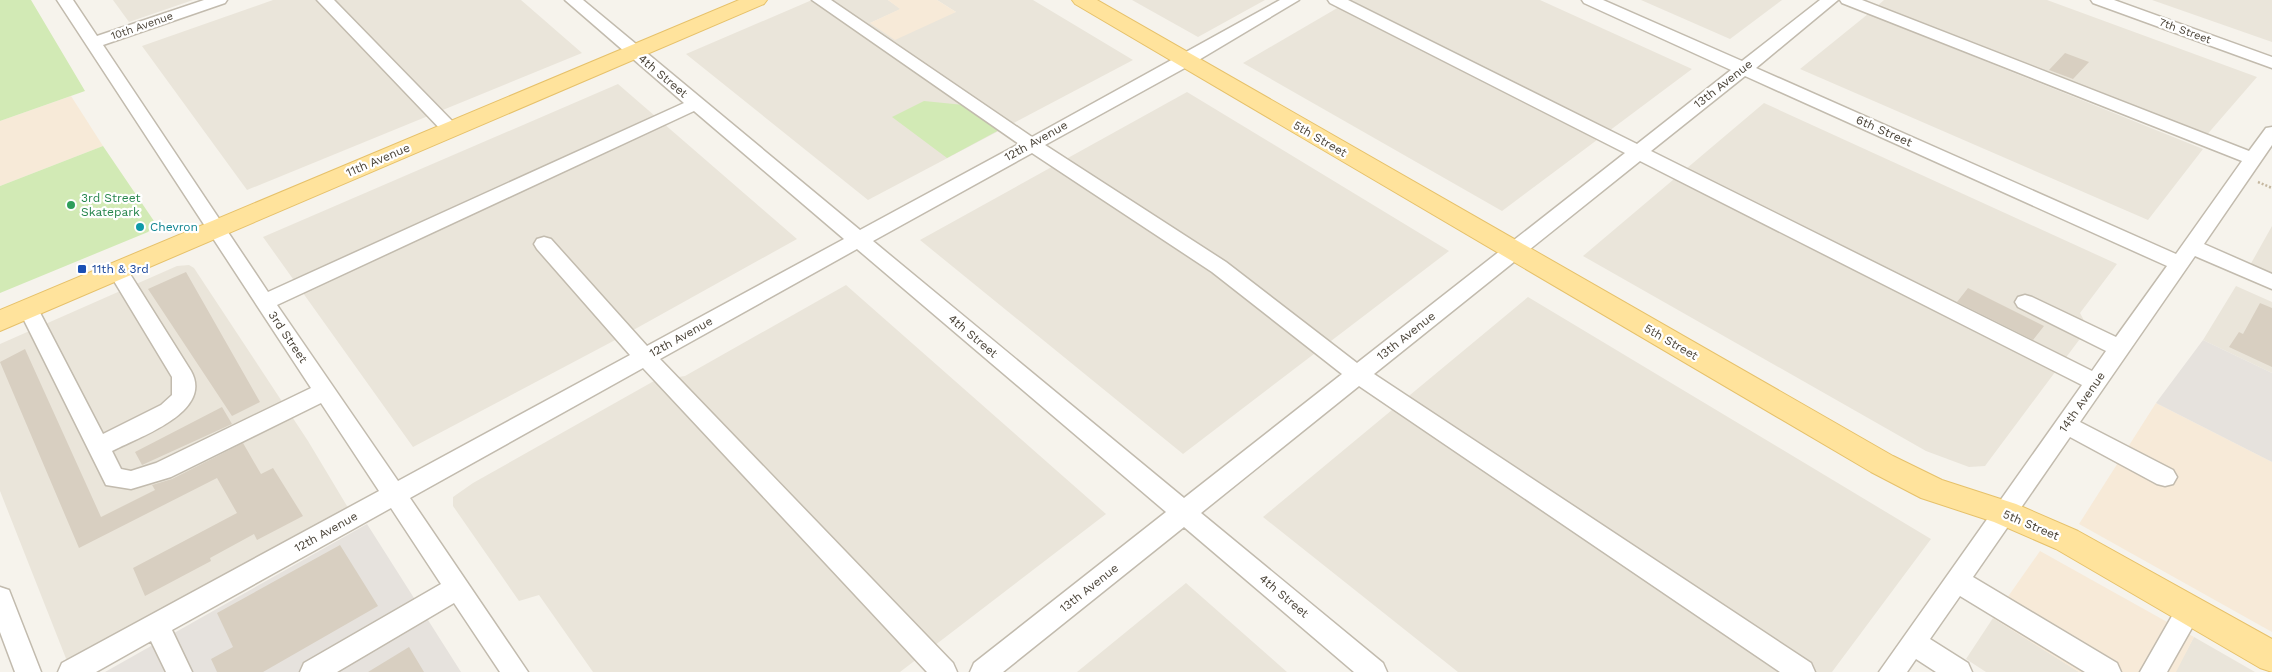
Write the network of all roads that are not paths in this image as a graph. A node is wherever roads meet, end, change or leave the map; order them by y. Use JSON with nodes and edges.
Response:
{"nodes":[{"id":1,"x":64,"y":0,"type":"edge"},
{"id":2,"x":220,"y":0,"type":"edge"},
{"id":3,"x":325,"y":0,"type":"edge"},
{"id":4,"x":572,"y":0,"type":"edge"},
{"id":5,"x":757,"y":0,"type":"edge"},
{"id":6,"x":820,"y":0,"type":"edge"},
{"id":7,"x":1082,"y":0,"type":"edge"},
{"id":8,"x":1291,"y":0,"type":"edge"},
{"id":9,"x":1336,"y":0,"type":"edge"},
{"id":10,"x":1590,"y":0,"type":"edge"},
{"id":11,"x":1830,"y":0,"type":"edge"},
{"id":12,"x":1848,"y":0,"type":"edge"},
{"id":13,"x":2099,"y":0,"type":"edge"},
{"id":14,"x":93,"y":43,"type":"junction"},
{"id":15,"x":634,"y":52,"type":"junction"},
{"id":16,"x":1186,"y":60,"type":"junction"},
{"id":17,"x":2272,"y":63,"type":"edge"},
{"id":18,"x":1744,"y":68,"type":"junction"},
{"id":19,"x":696,"y":104,"type":"junction"},
{"id":20,"x":451,"y":130,"type":"junction"},
{"id":21,"x":1030,"y":144,"type":"junction"},
{"id":22,"x":2265,"y":147,"type":"edge"},
{"id":23,"x":1636,"y":152,"type":"junction"},
{"id":24,"x":216,"y":230,"type":"junction"},
{"id":25,"x":858,"y":239,"type":"junction"},
{"id":26,"x":544,"y":244,"type":"dead end"},
{"id":27,"x":1514,"y":251,"type":"junction"},
{"id":28,"x":2185,"y":254,"type":"junction"},
{"id":29,"x":118,"y":271,"type":"junction"},
{"id":30,"x":2272,"y":282,"type":"edge"},
{"id":31,"x":264,"y":302,"type":"junction"},
{"id":32,"x":2025,"y":302,"type":"dead end"},
{"id":33,"x":28,"y":308,"type":"junction"},
{"id":34,"x":0,"y":321,"type":"edge"},
{"id":35,"x":2120,"y":348,"type":"junction"},
{"id":36,"x":645,"y":357,"type":"junction"},
{"id":37,"x":1358,"y":375,"type":"junction"},
{"id":38,"x":2096,"y":383,"type":"junction"},
{"id":39,"x":325,"y":391,"type":"junction"},
{"id":40,"x":2066,"y":425,"type":"junction"},
{"id":41,"x":99,"y":447,"type":"junction"},
{"id":42,"x":2165,"y":477,"type":"dead end"},
{"id":43,"x":396,"y":494,"type":"junction"},
{"id":44,"x":1184,"y":512,"type":"junction"},
{"id":45,"x":2005,"y":513,"type":"junction"},
{"id":46,"x":1957,"y":581,"type":"junction"},
{"id":47,"x":458,"y":587,"type":"junction"},
{"id":48,"x":0,"y":598,"type":"edge"},
{"id":49,"x":2189,"y":610,"type":"junction"},
{"id":50,"x":157,"y":625,"type":"junction"},
{"id":51,"x":1913,"y":643,"type":"junction"},
{"id":52,"x":2272,"y":657,"type":"edge"},
{"id":53,"x":28,"y":672,"type":"edge"},
{"id":54,"x":71,"y":672,"type":"edge"},
{"id":55,"x":179,"y":672,"type":"edge"},
{"id":56,"x":313,"y":672,"type":"edge"},
{"id":57,"x":515,"y":672,"type":"edge"},
{"id":58,"x":944,"y":672,"type":"edge"},
{"id":59,"x":983,"y":672,"type":"edge"},
{"id":60,"x":1374,"y":672,"type":"edge"},
{"id":61,"x":1802,"y":672,"type":"edge"},
{"id":62,"x":1892,"y":672,"type":"edge"},
{"id":63,"x":1959,"y":672,"type":"edge"},
{"id":64,"x":2108,"y":672,"type":"edge"},
{"id":65,"x":2153,"y":672,"type":"edge"}],
"edges":[{"from":1,"to":14,"type":"street","name":"3rd Street"},
{"from":2,"to":14,"type":"street","name":"10th Avenue"},
{"from":3,"to":20,"type":"street"},
{"from":4,"to":15,"type":"street","name":"4th Street"},
{"from":5,"to":15,"type":"main road","name":"11th Avenue"},
{"from":6,"to":21,"type":"street"},
{"from":7,"to":16,"type":"main road","name":"5th Street"},
{"from":8,"to":16,"type":"street","name":"12th Avenue"},
{"from":9,"to":23,"type":"street"},
{"from":10,"to":18,"type":"street","name":"6th Street"},
{"from":11,"to":18,"type":"street","name":"13th Avenue"},
{"from":12,"to":22,"type":"street"},
{"from":13,"to":17,"type":"street","name":"7th Street"},
{"from":14,"to":24,"type":"street","name":"3rd Street"},
{"from":15,"to":19,"type":"street","name":"4th Street"},
{"from":15,"to":20,"type":"main road","name":"11th Avenue"},
{"from":16,"to":21,"type":"street","name":"12th Avenue"},
{"from":16,"to":27,"type":"main road","name":"5th Street"},
{"from":18,"to":23,"type":"street","name":"13th Avenue"},
{"from":18,"to":28,"type":"street","name":"6th Street"},
{"from":19,"to":25,"type":"street","name":"4th Street"},
{"from":19,"to":31,"type":"street"},
{"from":20,"to":24,"type":"main road","name":"11th Avenue"},
{"from":21,"to":25,"type":"street","name":"12th Avenue"},
{"from":21,"to":37,"type":"street"},
{"from":22,"to":28,"type":"street","name":"14th Avenue"},
{"from":23,"to":27,"type":"street","name":"13th Avenue"},
{"from":23,"to":38,"type":"street"},
{"from":24,"to":29,"type":"main road","name":"11th Avenue"},
{"from":24,"to":31,"type":"street","name":"3rd Street"},
{"from":25,"to":36,"type":"street","name":"12th Avenue"},
{"from":25,"to":44,"type":"street","name":"4th Street"},
{"from":26,"to":36,"type":"street"},
{"from":27,"to":37,"type":"street","name":"13th Avenue"},
{"from":27,"to":45,"type":"main road","name":"5th Street"},
{"from":28,"to":30,"type":"street","name":"6th Street"},
{"from":28,"to":35,"type":"street","name":"14th Avenue"},
{"from":29,"to":33,"type":"main road","name":"11th Avenue"},
{"from":29,"to":41,"type":"street"},
{"from":31,"to":39,"type":"street","name":"3rd Street"},
{"from":32,"to":35,"type":"street"},
{"from":33,"to":34,"type":"main road","name":"11th Avenue"},
{"from":33,"to":41,"type":"street"},
{"from":35,"to":38,"type":"street","name":"14th Avenue"},
{"from":36,"to":43,"type":"street","name":"12th Avenue"},
{"from":36,"to":58,"type":"street"},
{"from":37,"to":44,"type":"street","name":"13th Avenue"},
{"from":37,"to":61,"type":"street"},
{"from":38,"to":40,"type":"street","name":"14th Avenue"},
{"from":39,"to":41,"type":"street"},
{"from":39,"to":43,"type":"street","name":"3rd Street"},
{"from":40,"to":42,"type":"street"},
{"from":40,"to":45,"type":"street","name":"14th Avenue"},
{"from":43,"to":47,"type":"street","name":"3rd Street"},
{"from":43,"to":50,"type":"street","name":"12th Avenue"},
{"from":44,"to":59,"type":"street","name":"13th Avenue"},
{"from":44,"to":60,"type":"street","name":"4th Street"},
{"from":45,"to":46,"type":"street","name":"14th Avenue"},
{"from":45,"to":49,"type":"main road","name":"5th Street"},
{"from":46,"to":51,"type":"street","name":"14th Avenue"},
{"from":46,"to":64,"type":"street"},
{"from":47,"to":56,"type":"street"},
{"from":47,"to":57,"type":"street","name":"3rd Street"},
{"from":48,"to":53,"type":"street"},
{"from":49,"to":52,"type":"main road","name":"5th Street"},
{"from":49,"to":65,"type":"street"},
{"from":50,"to":54,"type":"street","name":"12th Avenue"},
{"from":50,"to":55,"type":"street"},
{"from":51,"to":62,"type":"street","name":"14th Avenue"},
{"from":51,"to":63,"type":"street"}]}
